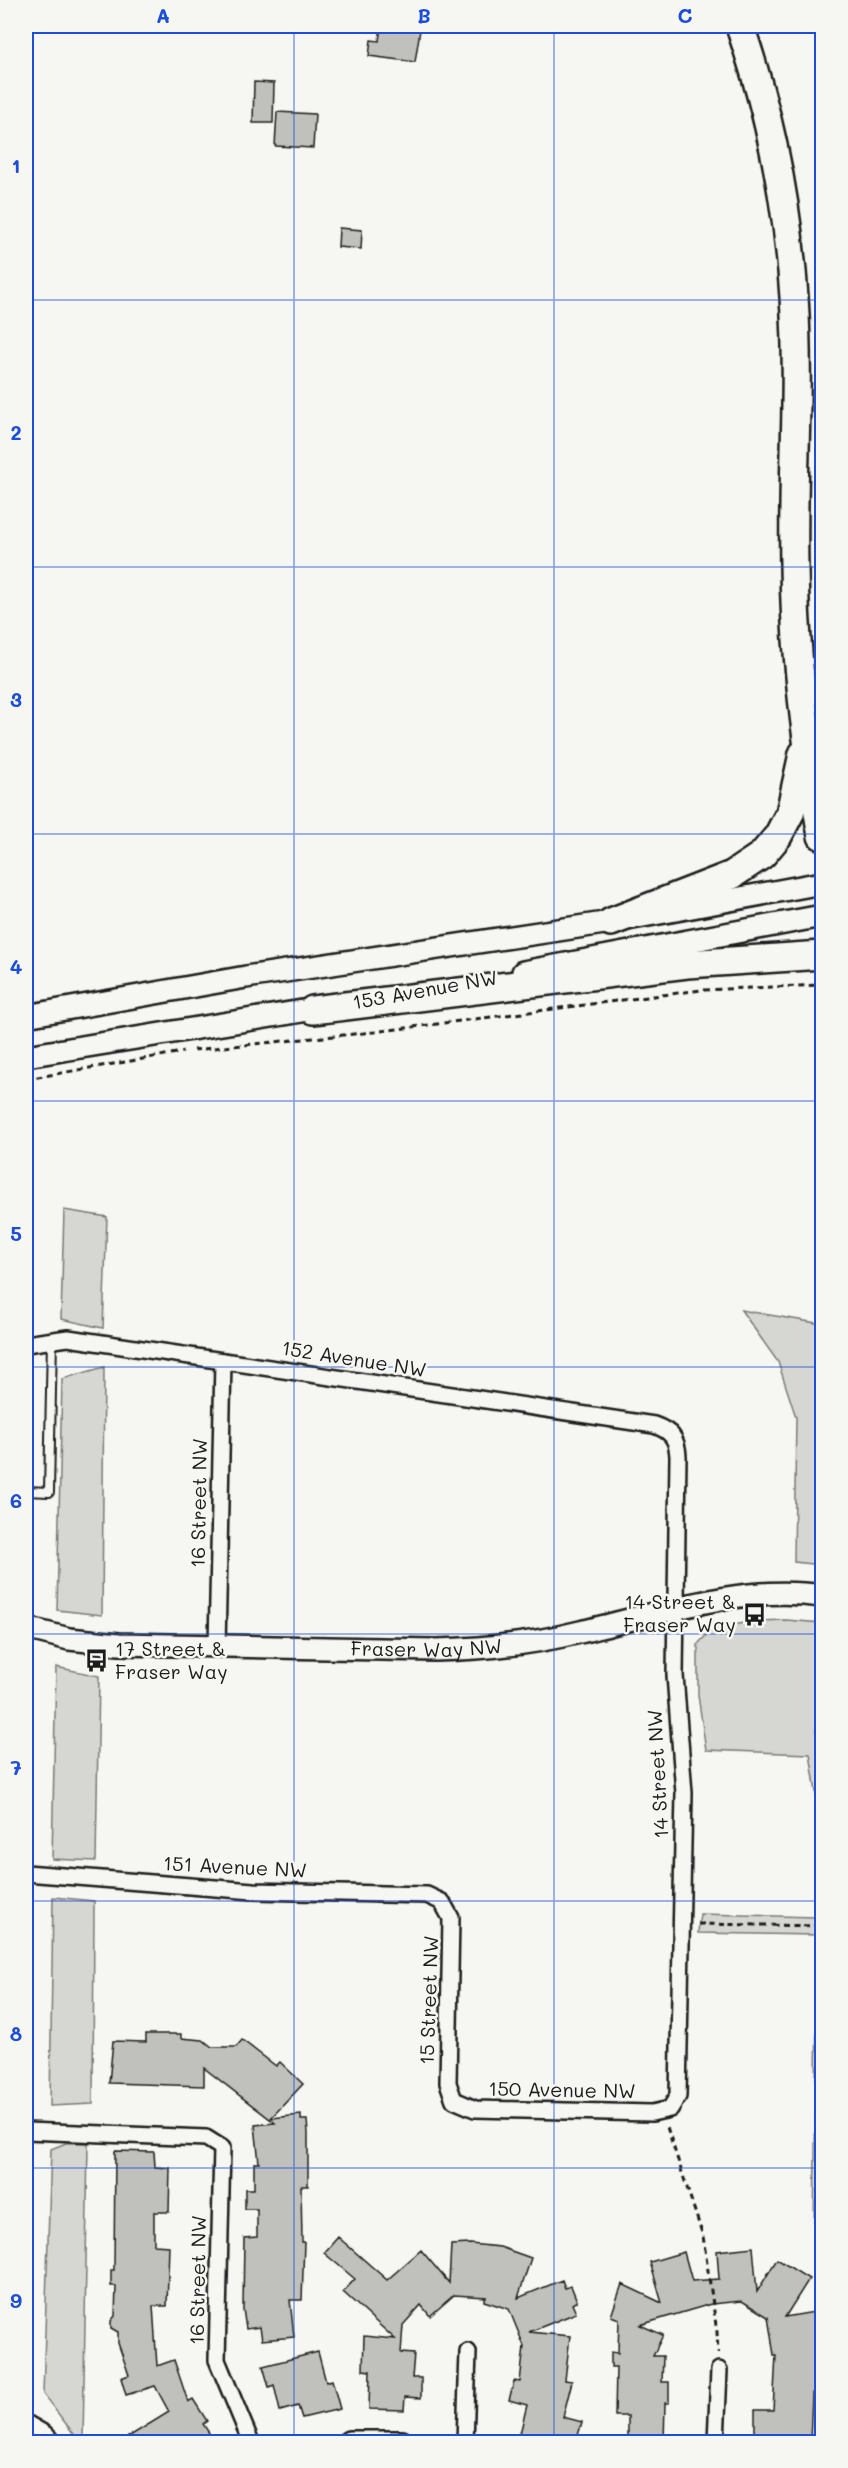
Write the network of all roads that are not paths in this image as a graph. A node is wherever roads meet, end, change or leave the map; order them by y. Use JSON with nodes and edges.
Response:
{"nodes":[{"id":1,"x":740,"y":26,"type":"edge"},
{"id":2,"x":807,"y":735,"type":"junction"},
{"id":3,"x":822,"y":836,"type":"edge"},
{"id":4,"x":822,"y":883,"type":"edge"},
{"id":5,"x":822,"y":916,"type":"edge"},
{"id":6,"x":611,"y":922,"type":"junction"},
{"id":7,"x":822,"y":955,"type":"edge"},
{"id":8,"x":313,"y":1010,"type":"junction"},
{"id":9,"x":26,"y":1016,"type":"edge"},
{"id":10,"x":26,"y":1056,"type":"edge"},
{"id":11,"x":52,"y":1339,"type":"junction"},
{"id":12,"x":26,"y":1344,"type":"edge"},
{"id":13,"x":223,"y":1361,"type":"junction"},
{"id":14,"x":673,"y":1436,"type":"joint"},
{"id":15,"x":26,"y":1491,"type":"edge"},
{"id":16,"x":822,"y":1596,"type":"edge"},
{"id":17,"x":675,"y":1609,"type":"junction"},
{"id":18,"x":26,"y":1628,"type":"edge"},
{"id":19,"x":217,"y":1646,"type":"junction"},
{"id":20,"x":26,"y":1873,"type":"edge"},
{"id":21,"x":442,"y":1902,"type":"joint"},
{"id":22,"x":454,"y":2100,"type":"joint"},
{"id":23,"x":666,"y":2110,"type":"joint"},
{"id":24,"x":26,"y":2131,"type":"edge"},
{"id":25,"x":468,"y":2352,"type":"dead end"},
{"id":26,"x":719,"y":2370,"type":"road end"},
{"id":27,"x":26,"y":2423,"type":"edge"},
{"id":28,"x":53,"y":2442,"type":"edge"},
{"id":29,"x":251,"y":2442,"type":"edge"},
{"id":30,"x":349,"y":2442,"type":"edge"},
{"id":31,"x":402,"y":2442,"type":"edge"},
{"id":32,"x":465,"y":2442,"type":"edge"},
{"id":33,"x":717,"y":2442,"type":"edge"}],
"edges":[{"from":1,"to":2,"type":"highway"},
{"from":2,"to":3,"type":"highway"},
{"from":2,"to":6,"type":"highway"},
{"from":4,"to":6,"type":"main road","name":"153 Avenue NW"},
{"from":5,"to":8,"type":"main road","name":"153 Avenue NW"},
{"from":6,"to":9,"type":"main road","name":"153 Avenue NW"},
{"from":7,"to":8,"type":"highway"},
{"from":8,"to":10,"type":"main road","name":"153 Avenue NW"},
{"from":11,"to":12,"type":"street","name":"152 Avenue NW"},
{"from":11,"to":13,"type":"street","name":"152 Avenue NW"},
{"from":11,"to":15,"type":"lane"},
{"from":13,"to":14,"type":"street","name":"152 Avenue NW"},
{"from":13,"to":19,"type":"street","name":"16 Street NW"},
{"from":14,"to":17,"type":"street","name":"14 Street NW"},
{"from":16,"to":17,"type":"main road","name":"Fraser Way NW"},
{"from":17,"to":19,"type":"main road","name":"Fraser Way NW"},
{"from":17,"to":23,"type":"street","name":"14 Street NW"},
{"from":18,"to":19,"type":"main road","name":"Fraser Way NW"},
{"from":20,"to":21,"type":"street","name":"151 Avenue NW"},
{"from":21,"to":22,"type":"street","name":"15 Street NW"},
{"from":22,"to":23,"type":"street","name":"150 Avenue NW"},
{"from":24,"to":29,"type":"street","name":"16 Street NW"},
{"from":25,"to":32,"type":"street"},
{"from":26,"to":33,"type":"street"},
{"from":27,"to":28,"type":"street"},
{"from":30,"to":31,"type":"main road"}]}
